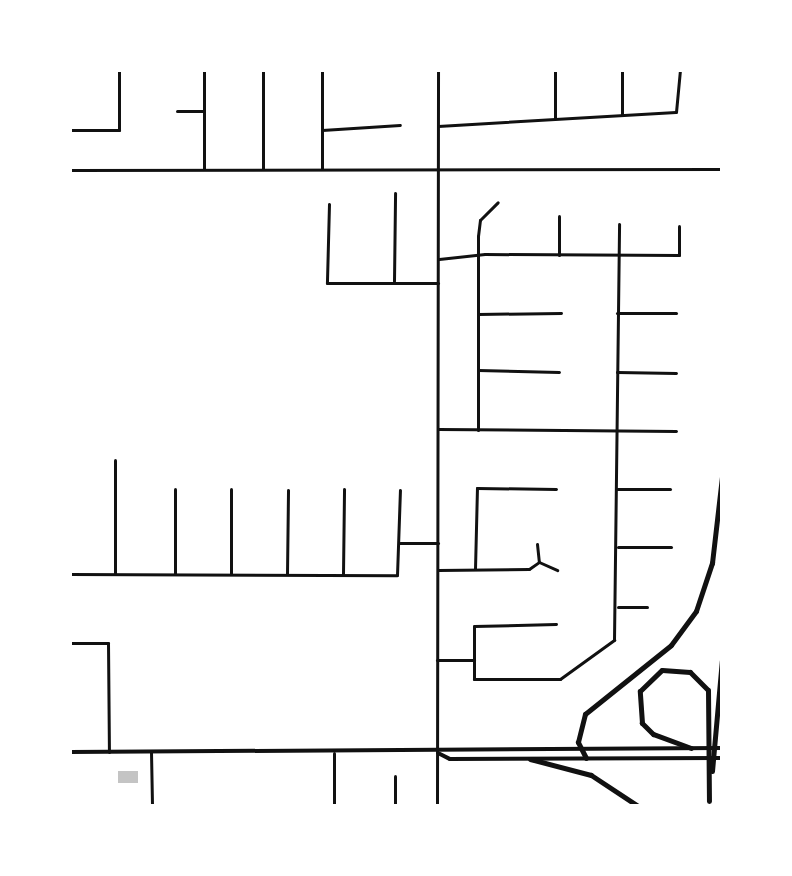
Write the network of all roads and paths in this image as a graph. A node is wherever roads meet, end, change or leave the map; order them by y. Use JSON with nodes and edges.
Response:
{"nodes":[{"id":1,"x":119,"y":70,"type":"edge"},
{"id":2,"x":204,"y":70,"type":"edge"},
{"id":3,"x":263,"y":70,"type":"edge"},
{"id":4,"x":322,"y":70,"type":"edge"},
{"id":5,"x":438,"y":70,"type":"edge"},
{"id":6,"x":555,"y":70,"type":"edge"},
{"id":7,"x":622,"y":70,"type":"edge"},
{"id":8,"x":680,"y":70,"type":"edge"},
{"id":9,"x":177,"y":111,"type":"dead end"},
{"id":10,"x":204,"y":111,"type":"junction"},
{"id":11,"x":622,"y":116,"type":"junction"},
{"id":12,"x":555,"y":120,"type":"junction"},
{"id":13,"x":400,"y":125,"type":"dead end"},
{"id":14,"x":438,"y":126,"type":"junction"},
{"id":15,"x":70,"y":130,"type":"edge"},
{"id":16,"x":322,"y":130,"type":"junction"},
{"id":17,"x":204,"y":169,"type":"junction"},
{"id":18,"x":263,"y":169,"type":"junction"},
{"id":19,"x":322,"y":169,"type":"junction"},
{"id":20,"x":439,"y":169,"type":"junction"},
{"id":21,"x":722,"y":169,"type":"edge"},
{"id":22,"x":70,"y":170,"type":"edge"},
{"id":23,"x":395,"y":193,"type":"dead end"},
{"id":24,"x":498,"y":202,"type":"dead end"},
{"id":25,"x":329,"y":204,"type":"dead end"},
{"id":26,"x":559,"y":216,"type":"dead end"},
{"id":27,"x":619,"y":224,"type":"dead end"},
{"id":28,"x":679,"y":226,"type":"dead end"},
{"id":29,"x":559,"y":255,"type":"junction"},
{"id":30,"x":617,"y":256,"type":"junction"},
{"id":31,"x":478,"y":258,"type":"junction"},
{"id":32,"x":439,"y":259,"type":"junction"},
{"id":33,"x":394,"y":283,"type":"junction"},
{"id":34,"x":438,"y":283,"type":"junction"},
{"id":35,"x":561,"y":313,"type":"dead end"},
{"id":36,"x":617,"y":313,"type":"junction"},
{"id":37,"x":676,"y":313,"type":"dead end"},
{"id":38,"x":478,"y":314,"type":"junction"},
{"id":39,"x":478,"y":370,"type":"junction"},
{"id":40,"x":559,"y":372,"type":"dead end"},
{"id":41,"x":617,"y":372,"type":"junction"},
{"id":42,"x":676,"y":373,"type":"dead end"},
{"id":43,"x":438,"y":429,"type":"junction"},
{"id":44,"x":478,"y":430,"type":"junction"},
{"id":45,"x":618,"y":431,"type":"junction"},
{"id":46,"x":676,"y":431,"type":"dead end"},
{"id":47,"x":115,"y":460,"type":"dead end"},
{"id":48,"x":722,"y":476,"type":"edge"},
{"id":49,"x":175,"y":489,"type":"dead end"},
{"id":50,"x":231,"y":489,"type":"dead end"},
{"id":51,"x":344,"y":489,"type":"dead end"},
{"id":52,"x":556,"y":489,"type":"dead end"},
{"id":53,"x":617,"y":489,"type":"junction"},
{"id":54,"x":670,"y":489,"type":"dead end"},
{"id":55,"x":288,"y":490,"type":"dead end"},
{"id":56,"x":400,"y":490,"type":"dead end"},
{"id":57,"x":400,"y":543,"type":"junction"},
{"id":58,"x":438,"y":543,"type":"junction"},
{"id":59,"x":537,"y":544,"type":"dead end"},
{"id":60,"x":618,"y":547,"type":"junction"},
{"id":61,"x":671,"y":547,"type":"dead end"},
{"id":62,"x":539,"y":562,"type":"junction"},
{"id":63,"x":475,"y":569,"type":"junction"},
{"id":64,"x":438,"y":570,"type":"junction"},
{"id":65,"x":557,"y":570,"type":"dead end"},
{"id":66,"x":70,"y":574,"type":"edge"},
{"id":67,"x":115,"y":574,"type":"junction"},
{"id":68,"x":175,"y":575,"type":"junction"},
{"id":69,"x":231,"y":575,"type":"junction"},
{"id":70,"x":287,"y":575,"type":"junction"},
{"id":71,"x":343,"y":575,"type":"junction"},
{"id":72,"x":618,"y":607,"type":"junction"},
{"id":73,"x":647,"y":607,"type":"dead end"},
{"id":74,"x":556,"y":624,"type":"dead end"},
{"id":75,"x":70,"y":643,"type":"edge"},
{"id":76,"x":437,"y":660,"type":"junction"},
{"id":77,"x":474,"y":660,"type":"junction"},
{"id":78,"x":722,"y":660,"type":"edge"},
{"id":79,"x":578,"y":748,"type":"junction"},
{"id":80,"x":695,"y":748,"type":"junction"},
{"id":81,"x":722,"y":748,"type":"edge"},
{"id":82,"x":70,"y":752,"type":"edge"},
{"id":83,"x":109,"y":752,"type":"junction"},
{"id":84,"x":151,"y":752,"type":"junction"},
{"id":85,"x":334,"y":753,"type":"junction"},
{"id":86,"x":437,"y":753,"type":"junction"},
{"id":87,"x":586,"y":758,"type":"junction"},
{"id":88,"x":722,"y":758,"type":"edge"},
{"id":89,"x":530,"y":759,"type":"junction"},
{"id":90,"x":395,"y":776,"type":"dead end"},
{"id":91,"x":708,"y":804,"type":"edge"},
{"id":92,"x":152,"y":806,"type":"edge"},
{"id":93,"x":334,"y":806,"type":"edge"},
{"id":94,"x":395,"y":806,"type":"edge"},
{"id":95,"x":437,"y":806,"type":"edge"},
{"id":96,"x":483,"y":806,"type":"edge"},
{"id":97,"x":540,"y":806,"type":"edge"},
{"id":98,"x":638,"y":806,"type":"edge"}],
"edges":[{"from":1,"to":15,"type":"street"},
{"from":2,"to":10,"type":"street"},
{"from":3,"to":18,"type":"street"},
{"from":4,"to":16,"type":"street"},
{"from":5,"to":14,"type":"street"},
{"from":6,"to":12,"type":"street"},
{"from":7,"to":11,"type":"street"},
{"from":8,"to":11,"type":"street"},
{"from":9,"to":10,"type":"street"},
{"from":10,"to":17,"type":"street"},
{"from":11,"to":12,"type":"street"},
{"from":12,"to":14,"type":"street"},
{"from":13,"to":16,"type":"street"},
{"from":14,"to":20,"type":"street"},
{"from":16,"to":19,"type":"street"},
{"from":17,"to":18,"type":"street"},
{"from":17,"to":22,"type":"street"},
{"from":18,"to":19,"type":"street"},
{"from":19,"to":20,"type":"street"},
{"from":20,"to":21,"type":"street"},
{"from":20,"to":32,"type":"street"},
{"from":23,"to":33,"type":"street"},
{"from":24,"to":31,"type":"street"},
{"from":25,"to":33,"type":"street"},
{"from":26,"to":29,"type":"street"},
{"from":27,"to":30,"type":"street"},
{"from":28,"to":30,"type":"street"},
{"from":29,"to":30,"type":"street"},
{"from":29,"to":31,"type":"street"},
{"from":30,"to":36,"type":"street"},
{"from":31,"to":32,"type":"street"},
{"from":31,"to":38,"type":"street"},
{"from":32,"to":34,"type":"street"},
{"from":33,"to":34,"type":"street"},
{"from":34,"to":43,"type":"street"},
{"from":35,"to":38,"type":"street"},
{"from":36,"to":37,"type":"street"},
{"from":36,"to":41,"type":"street"},
{"from":38,"to":39,"type":"street"},
{"from":39,"to":40,"type":"street"},
{"from":39,"to":44,"type":"street"},
{"from":41,"to":42,"type":"street"},
{"from":41,"to":45,"type":"street"},
{"from":43,"to":44,"type":"street"},
{"from":43,"to":58,"type":"street"},
{"from":44,"to":45,"type":"street"},
{"from":45,"to":46,"type":"street"},
{"from":45,"to":53,"type":"street"},
{"from":47,"to":67,"type":"street"},
{"from":48,"to":79,"type":"highway"},
{"from":49,"to":68,"type":"street"},
{"from":50,"to":69,"type":"street"},
{"from":51,"to":71,"type":"street"},
{"from":52,"to":63,"type":"street"},
{"from":53,"to":54,"type":"street"},
{"from":53,"to":60,"type":"street"},
{"from":55,"to":70,"type":"street"},
{"from":56,"to":57,"type":"street"},
{"from":57,"to":58,"type":"street"},
{"from":57,"to":71,"type":"street"},
{"from":58,"to":64,"type":"street"},
{"from":59,"to":62,"type":"street"},
{"from":60,"to":61,"type":"street"},
{"from":60,"to":72,"type":"street"},
{"from":62,"to":63,"type":"street"},
{"from":62,"to":65,"type":"street"},
{"from":63,"to":64,"type":"street"},
{"from":64,"to":76,"type":"street"},
{"from":66,"to":67,"type":"street"},
{"from":67,"to":68,"type":"street"},
{"from":68,"to":69,"type":"street"},
{"from":69,"to":70,"type":"street"},
{"from":70,"to":71,"type":"street"},
{"from":72,"to":73,"type":"street"},
{"from":72,"to":77,"type":"street"},
{"from":74,"to":77,"type":"street"},
{"from":75,"to":83,"type":"street"},
{"from":76,"to":77,"type":"street"},
{"from":76,"to":86,"type":"street"},
{"from":78,"to":91,"type":"highway"},
{"from":79,"to":80,"type":"main road"},
{"from":79,"to":86,"type":"main road"},
{"from":79,"to":87,"type":"highway"},
{"from":80,"to":81,"type":"main road"},
{"from":80,"to":91,"type":"highway"},
{"from":82,"to":83,"type":"main road"},
{"from":83,"to":84,"type":"main road"},
{"from":84,"to":85,"type":"main road"},
{"from":84,"to":92,"type":"street"},
{"from":85,"to":86,"type":"main road"},
{"from":85,"to":93,"type":"street"},
{"from":86,"to":89,"type":"main road"},
{"from":86,"to":95,"type":"street"},
{"from":87,"to":88,"type":"main road"},
{"from":87,"to":89,"type":"main road"},
{"from":89,"to":98,"type":"highway"},
{"from":90,"to":94,"type":"street"},
{"from":96,"to":97,"type":"street"}]}
